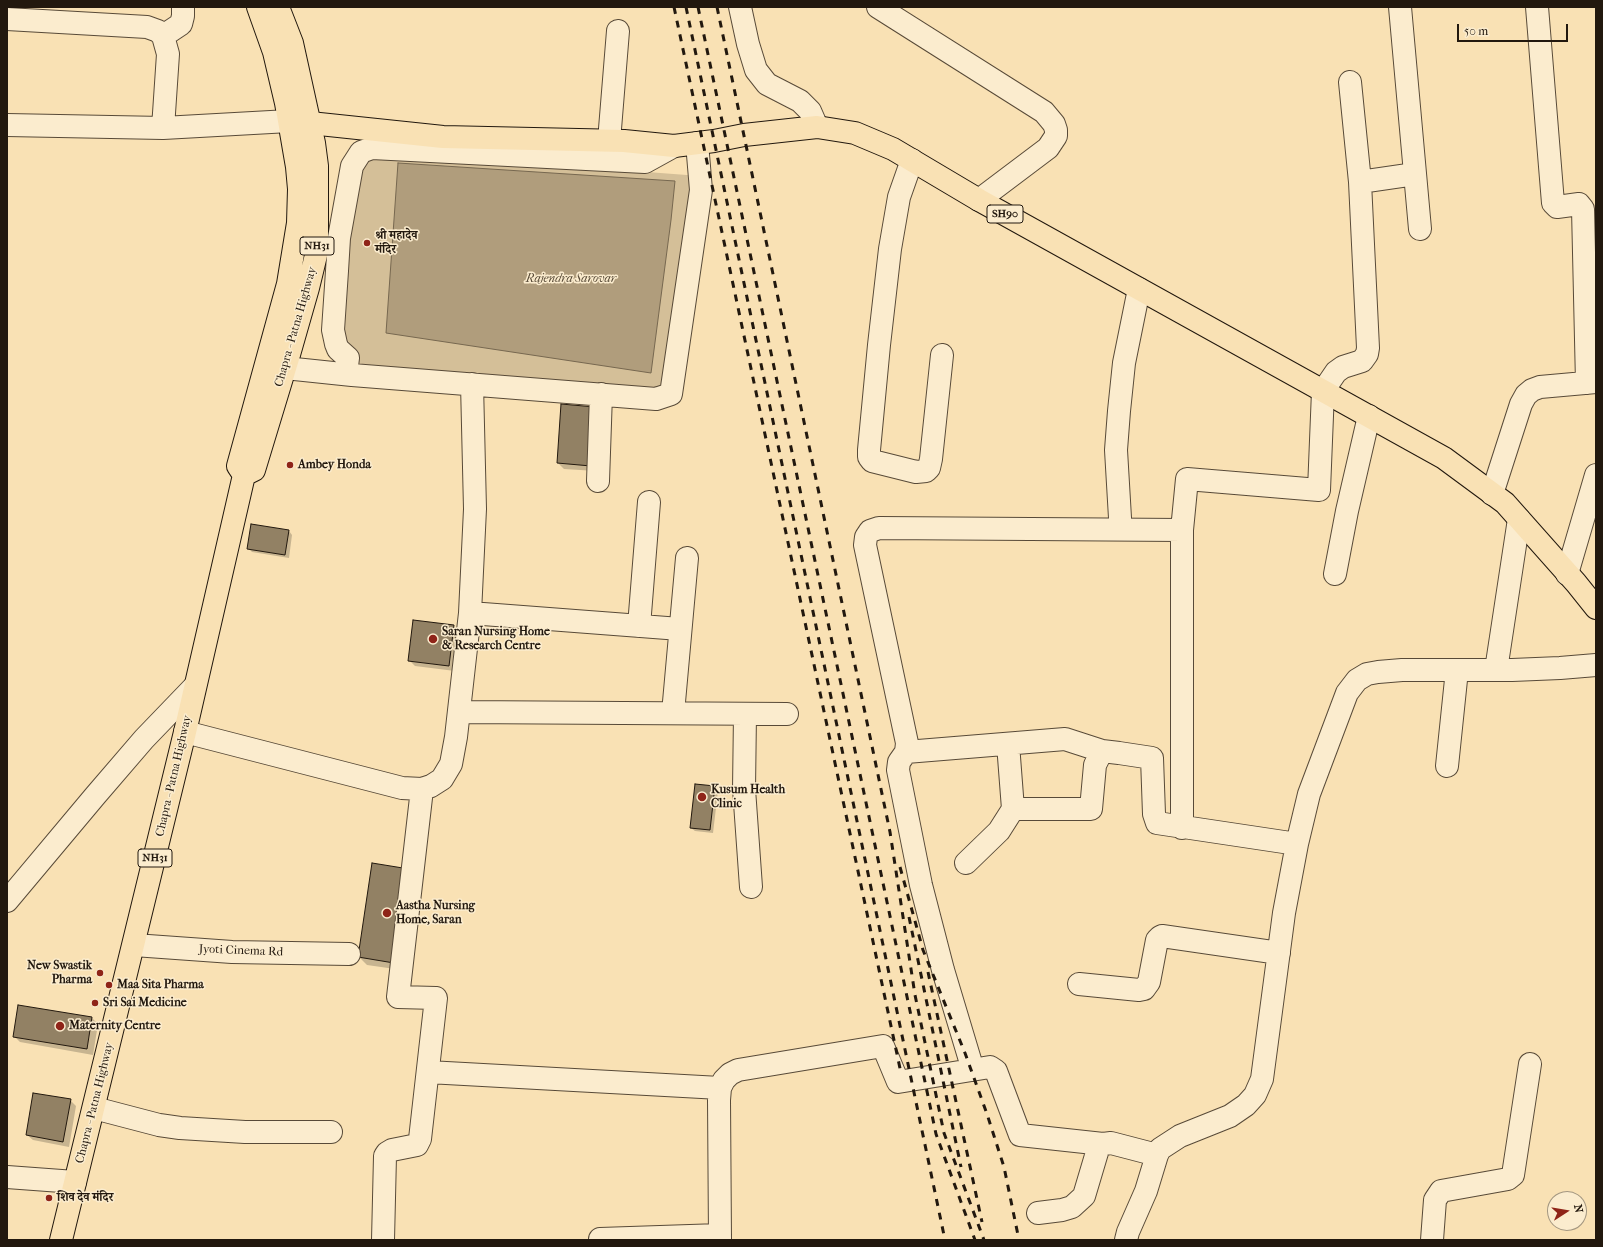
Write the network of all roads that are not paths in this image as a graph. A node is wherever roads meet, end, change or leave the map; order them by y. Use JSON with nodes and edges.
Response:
{"nodes":[{"id":1,"x":183,"y":7,"type":"edge"},
{"id":2,"x":258,"y":7,"type":"edge"},
{"id":3,"x":278,"y":7,"type":"edge"},
{"id":4,"x":740,"y":7,"type":"edge"},
{"id":5,"x":878,"y":7,"type":"edge"},
{"id":6,"x":1400,"y":7,"type":"edge"},
{"id":7,"x":1537,"y":7,"type":"edge"},
{"id":8,"x":7,"y":19,"type":"edge"},
{"id":9,"x":618,"y":31,"type":"dead end"},
{"id":10,"x":163,"y":36,"type":"junction"},
{"id":11,"x":1350,"y":82,"type":"dead end"},
{"id":12,"x":300,"y":122,"type":"junction"},
{"id":13,"x":7,"y":125,"type":"edge"},
{"id":14,"x":817,"y":127,"type":"junction"},
{"id":15,"x":163,"y":128,"type":"junction"},
{"id":16,"x":609,"y":141,"type":"junction"},
{"id":17,"x":697,"y":143,"type":"junction"},
{"id":18,"x":674,"y":146,"type":"junction"},
{"id":19,"x":912,"y":160,"type":"junction"},
{"id":20,"x":1415,"y":174,"type":"junction"},
{"id":21,"x":1360,"y":182,"type":"junction"},
{"id":22,"x":979,"y":200,"type":"junction"},
{"id":23,"x":1420,"y":229,"type":"dead end"},
{"id":24,"x":1139,"y":289,"type":"junction"},
{"id":25,"x":942,"y":355,"type":"dead end"},
{"id":26,"x":285,"y":368,"type":"junction"},
{"id":27,"x":346,"y":374,"type":"junction"},
{"id":28,"x":1591,"y":383,"type":"edge"},
{"id":29,"x":472,"y":384,"type":"junction"},
{"id":30,"x":1323,"y":391,"type":"junction"},
{"id":31,"x":601,"y":394,"type":"junction"},
{"id":32,"x":1369,"y":416,"type":"junction"},
{"id":33,"x":244,"y":475,"type":"junction"},
{"id":34,"x":1596,"y":475,"type":"edge"},
{"id":35,"x":598,"y":481,"type":"dead end"},
{"id":36,"x":1492,"y":494,"type":"junction"},
{"id":37,"x":649,"y":502,"type":"dead end"},
{"id":38,"x":1120,"y":518,"type":"dead end"},
{"id":39,"x":1519,"y":519,"type":"junction"},
{"id":40,"x":1182,"y":530,"type":"junction"},
{"id":41,"x":687,"y":558,"type":"dead end"},
{"id":42,"x":1335,"y":574,"type":"dead end"},
{"id":43,"x":1567,"y":574,"type":"junction"},
{"id":44,"x":1596,"y":608,"type":"edge"},
{"id":45,"x":470,"y":613,"type":"junction"},
{"id":46,"x":639,"y":626,"type":"junction"},
{"id":47,"x":680,"y":629,"type":"junction"},
{"id":48,"x":1596,"y":664,"type":"edge"},
{"id":49,"x":1457,"y":670,"type":"junction"},
{"id":50,"x":1496,"y":670,"type":"junction"},
{"id":51,"x":195,"y":686,"type":"junction"},
{"id":52,"x":459,"y":712,"type":"junction"},
{"id":53,"x":673,"y":713,"type":"junction"},
{"id":54,"x":745,"y":714,"type":"junction"},
{"id":55,"x":787,"y":714,"type":"dead end"},
{"id":56,"x":185,"y":732,"type":"junction"},
{"id":57,"x":1008,"y":744,"type":"junction"},
{"id":58,"x":1102,"y":751,"type":"junction"},
{"id":59,"x":906,"y":752,"type":"junction"},
{"id":60,"x":1447,"y":766,"type":"dead end"},
{"id":61,"x":422,"y":789,"type":"junction"},
{"id":62,"x":1012,"y":809,"type":"junction"},
{"id":63,"x":1182,"y":828,"type":"junction"},
{"id":64,"x":1297,"y":844,"type":"junction"},
{"id":65,"x":966,"y":863,"type":"dead end"},
{"id":66,"x":751,"y":887,"type":"dead end"},
{"id":67,"x":7,"y":901,"type":"edge"},
{"id":68,"x":134,"y":945,"type":"junction"},
{"id":69,"x":1279,"y":953,"type":"junction"},
{"id":70,"x":349,"y":954,"type":"dead end"},
{"id":71,"x":1080,"y":984,"type":"dead end"},
{"id":72,"x":1530,"y":1064,"type":"dead end"},
{"id":73,"x":973,"y":1070,"type":"junction"},
{"id":74,"x":428,"y":1072,"type":"junction"},
{"id":75,"x":720,"y":1088,"type":"junction"},
{"id":76,"x":94,"y":1108,"type":"junction"},
{"id":77,"x":331,"y":1132,"type":"dead end"},
{"id":78,"x":1103,"y":1144,"type":"junction"},
{"id":79,"x":1157,"y":1155,"type":"junction"},
{"id":80,"x":7,"y":1177,"type":"edge"},
{"id":81,"x":75,"y":1182,"type":"junction"},
{"id":82,"x":1038,"y":1213,"type":"dead end"},
{"id":83,"x":720,"y":1237,"type":"edge"},
{"id":84,"x":600,"y":1239,"type":"dead end"},
{"id":85,"x":61,"y":1240,"type":"edge"},
{"id":86,"x":383,"y":1240,"type":"edge"},
{"id":87,"x":1126,"y":1240,"type":"edge"},
{"id":88,"x":1432,"y":1240,"type":"edge"}],
"edges":[{"from":1,"to":10,"type":"street"},
{"from":2,"to":12,"type":"main road","name":"Chapra - Patna Highway","number":"NH31"},
{"from":3,"to":12,"type":"main road","name":"Chapra - Patna Highway","number":"NH31"},
{"from":4,"to":14,"type":"street"},
{"from":5,"to":22,"type":"street"},
{"from":6,"to":20,"type":"street"},
{"from":7,"to":28,"type":"street"},
{"from":8,"to":10,"type":"street"},
{"from":9,"to":16,"type":"street"},
{"from":10,"to":15,"type":"street"},
{"from":11,"to":21,"type":"street"},
{"from":12,"to":15,"type":"street"},
{"from":12,"to":16,"type":"main road","number":"SH90"},
{"from":12,"to":26,"type":"main road","name":"Chapra - Patna Highway","number":"NH31"},
{"from":12,"to":33,"type":"main road","name":"Chapra - Patna Highway","number":"NH31"},
{"from":13,"to":15,"type":"street"},
{"from":14,"to":17,"type":"main road","number":"SH90"},
{"from":14,"to":19,"type":"main road","number":"SH90"},
{"from":16,"to":18,"type":"main road","number":"SH90"},
{"from":17,"to":18,"type":"main road","number":"SH90"},
{"from":17,"to":31,"type":"street"},
{"from":18,"to":27,"type":"street"},
{"from":19,"to":22,"type":"main road","number":"SH90"},
{"from":19,"to":25,"type":"street"},
{"from":20,"to":21,"type":"street"},
{"from":20,"to":23,"type":"street"},
{"from":21,"to":30,"type":"street"},
{"from":22,"to":24,"type":"main road","number":"SH90"},
{"from":24,"to":30,"type":"main road","number":"SH90"},
{"from":24,"to":38,"type":"street"},
{"from":26,"to":27,"type":"street"},
{"from":26,"to":33,"type":"main road","name":"Chapra - Patna Highway","number":"NH31"},
{"from":27,"to":29,"type":"street"},
{"from":28,"to":36,"type":"street"},
{"from":29,"to":31,"type":"street"},
{"from":29,"to":45,"type":"street"},
{"from":30,"to":32,"type":"main road","number":"SH90"},
{"from":30,"to":40,"type":"street"},
{"from":31,"to":35,"type":"street"},
{"from":32,"to":36,"type":"main road","number":"SH90"},
{"from":32,"to":42,"type":"street"},
{"from":33,"to":51,"type":"main road","name":"Chapra - Patna Highway","number":"NH31"},
{"from":34,"to":43,"type":"street"},
{"from":36,"to":39,"type":"main road","number":"SH90"},
{"from":37,"to":46,"type":"street"},
{"from":39,"to":43,"type":"main road","number":"SH90"},
{"from":39,"to":50,"type":"street"},
{"from":40,"to":59,"type":"street"},
{"from":40,"to":63,"type":"street"},
{"from":41,"to":47,"type":"street"},
{"from":43,"to":44,"type":"main road","number":"SH90"},
{"from":45,"to":46,"type":"street"},
{"from":45,"to":52,"type":"street"},
{"from":46,"to":47,"type":"street"},
{"from":47,"to":53,"type":"street"},
{"from":48,"to":50,"type":"street"},
{"from":49,"to":50,"type":"street"},
{"from":49,"to":60,"type":"street"},
{"from":49,"to":64,"type":"street"},
{"from":51,"to":56,"type":"main road","name":"Chapra - Patna Highway","number":"NH31"},
{"from":51,"to":67,"type":"street"},
{"from":52,"to":53,"type":"street"},
{"from":52,"to":61,"type":"street"},
{"from":53,"to":54,"type":"street"},
{"from":54,"to":55,"type":"street"},
{"from":54,"to":66,"type":"street"},
{"from":56,"to":61,"type":"street"},
{"from":56,"to":68,"type":"main road","name":"Chapra - Patna Highway","number":"NH31"},
{"from":57,"to":58,"type":"street"},
{"from":57,"to":59,"type":"street"},
{"from":57,"to":62,"type":"street"},
{"from":58,"to":62,"type":"street"},
{"from":58,"to":63,"type":"street"},
{"from":59,"to":73,"type":"street"},
{"from":61,"to":74,"type":"street"},
{"from":62,"to":65,"type":"street"},
{"from":63,"to":64,"type":"street"},
{"from":64,"to":69,"type":"street"},
{"from":68,"to":70,"type":"street","name":"Jyoti Cinema Rd"},
{"from":68,"to":76,"type":"main road","name":"Chapra - Patna Highway","number":"NH31"},
{"from":69,"to":71,"type":"street"},
{"from":69,"to":79,"type":"street"},
{"from":72,"to":88,"type":"street"},
{"from":73,"to":75,"type":"street"},
{"from":73,"to":78,"type":"street"},
{"from":74,"to":75,"type":"street"},
{"from":74,"to":86,"type":"street"},
{"from":75,"to":83,"type":"street"},
{"from":76,"to":77,"type":"street"},
{"from":76,"to":81,"type":"main road","name":"Chapra - Patna Highway","number":"NH31"},
{"from":78,"to":79,"type":"street"},
{"from":78,"to":82,"type":"street"},
{"from":79,"to":87,"type":"street"},
{"from":80,"to":81,"type":"street"},
{"from":81,"to":85,"type":"main road","name":"Chapra - Patna Highway","number":"NH31"},
{"from":83,"to":84,"type":"street"}]}
